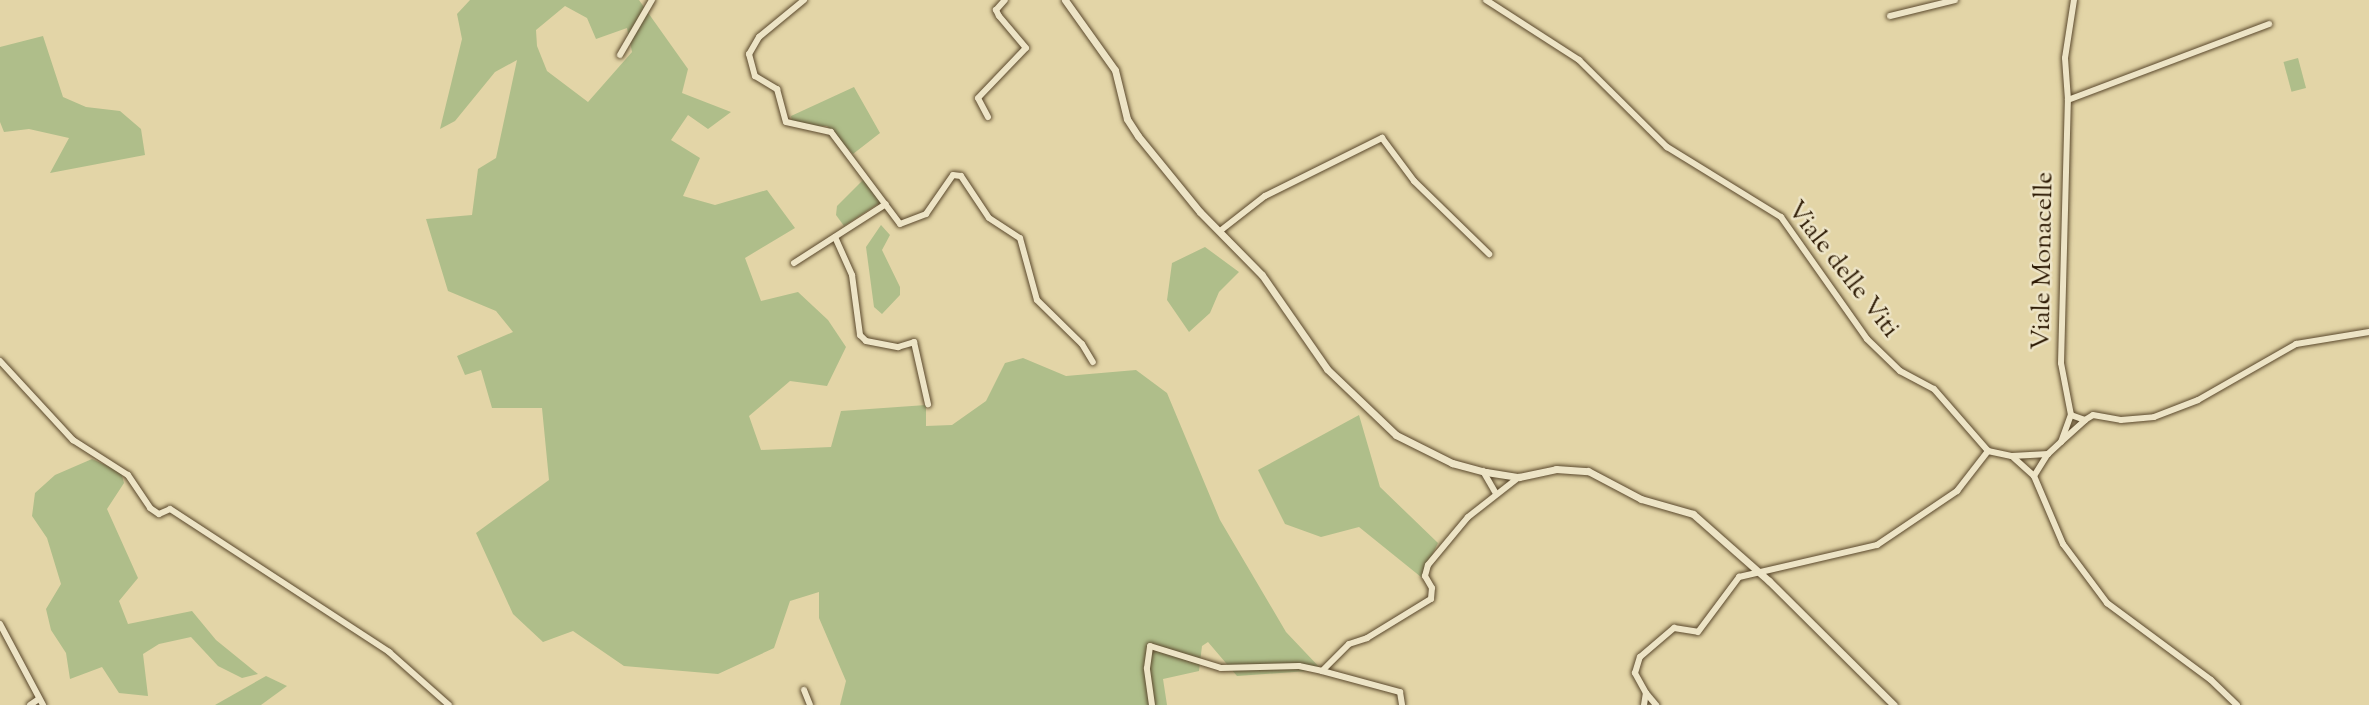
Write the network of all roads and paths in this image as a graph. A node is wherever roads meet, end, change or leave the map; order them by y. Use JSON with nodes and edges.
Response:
{"nodes":[{"id":1,"x":652,"y":0,"type":"edge"},
{"id":2,"x":804,"y":0,"type":"edge"},
{"id":3,"x":1004,"y":0,"type":"edge"},
{"id":4,"x":1065,"y":0,"type":"edge"},
{"id":5,"x":1486,"y":0,"type":"edge"},
{"id":6,"x":1955,"y":0,"type":"edge"},
{"id":7,"x":2074,"y":0,"type":"edge"},
{"id":8,"x":1890,"y":16,"type":"dead end"},
{"id":9,"x":2269,"y":24,"type":"dead end"},
{"id":10,"x":620,"y":55,"type":"dead end"},
{"id":11,"x":2068,"y":100,"type":"junction"},
{"id":12,"x":988,"y":117,"type":"dead end"},
{"id":13,"x":886,"y":204,"type":"junction"},
{"id":14,"x":1220,"y":231,"type":"junction"},
{"id":15,"x":835,"y":237,"type":"junction"},
{"id":16,"x":1489,"y":254,"type":"dead end"},
{"id":17,"x":794,"y":263,"type":"dead end"},
{"id":18,"x":2369,"y":332,"type":"edge"},
{"id":19,"x":0,"y":361,"type":"edge"},
{"id":20,"x":1093,"y":362,"type":"dead end"},
{"id":21,"x":928,"y":404,"type":"dead end"},
{"id":22,"x":2071,"y":415,"type":"junction"},
{"id":23,"x":2085,"y":420,"type":"junction"},
{"id":24,"x":2061,"y":442,"type":"junction"},
{"id":25,"x":1988,"y":451,"type":"junction"},
{"id":26,"x":2048,"y":454,"type":"junction"},
{"id":27,"x":2012,"y":456,"type":"junction"},
{"id":28,"x":1483,"y":471,"type":"junction"},
{"id":29,"x":2034,"y":476,"type":"junction"},
{"id":30,"x":1519,"y":477,"type":"junction"},
{"id":31,"x":1495,"y":492,"type":"junction"},
{"id":32,"x":1759,"y":572,"type":"junction"},
{"id":33,"x":0,"y":624,"type":"edge"},
{"id":34,"x":1322,"y":671,"type":"junction"},
{"id":35,"x":804,"y":690,"type":"dead end"},
{"id":36,"x":1646,"y":693,"type":"junction"},
{"id":37,"x":41,"y":702,"type":"edge"},
{"id":38,"x":30,"y":705,"type":"edge"},
{"id":39,"x":449,"y":705,"type":"edge"},
{"id":40,"x":810,"y":705,"type":"edge"},
{"id":41,"x":1152,"y":705,"type":"edge"},
{"id":42,"x":1402,"y":705,"type":"edge"},
{"id":43,"x":1644,"y":705,"type":"edge"},
{"id":44,"x":1656,"y":705,"type":"edge"},
{"id":45,"x":1894,"y":705,"type":"edge"},
{"id":46,"x":2237,"y":705,"type":"edge"}],
"edges":[{"from":1,"to":10,"type":"street"},
{"from":2,"to":13,"type":"street"},
{"from":3,"to":12,"type":"street"},
{"from":4,"to":14,"type":"street"},
{"from":5,"to":25,"type":"street","name":"Viale delle Viti"},
{"from":6,"to":8,"type":"street"},
{"from":7,"to":11,"type":"street","name":"Viale Monacelle"},
{"from":9,"to":11,"type":"street"},
{"from":11,"to":22,"type":"street","name":"Viale Monacelle"},
{"from":13,"to":15,"type":"street"},
{"from":13,"to":20,"type":"street"},
{"from":14,"to":16,"type":"street"},
{"from":14,"to":28,"type":"street"},
{"from":15,"to":17,"type":"street"},
{"from":15,"to":21,"type":"street"},
{"from":18,"to":23,"type":"street"},
{"from":19,"to":39,"type":"street"},
{"from":22,"to":23,"type":"street"},
{"from":22,"to":24,"type":"street"},
{"from":23,"to":24,"type":"street"},
{"from":24,"to":26,"type":"street"},
{"from":25,"to":27,"type":"street"},
{"from":25,"to":32,"type":"street"},
{"from":26,"to":27,"type":"street"},
{"from":26,"to":29,"type":"street"},
{"from":27,"to":29,"type":"street"},
{"from":28,"to":30,"type":"street"},
{"from":28,"to":31,"type":"street"},
{"from":29,"to":46,"type":"street"},
{"from":30,"to":31,"type":"street"},
{"from":30,"to":32,"type":"street"},
{"from":31,"to":34,"type":"street"},
{"from":32,"to":36,"type":"street"},
{"from":32,"to":45,"type":"street"},
{"from":33,"to":37,"type":"street"},
{"from":34,"to":41,"type":"street"},
{"from":34,"to":42,"type":"street"},
{"from":35,"to":40,"type":"street"},
{"from":36,"to":43,"type":"street"},
{"from":36,"to":44,"type":"street"},
{"from":37,"to":38,"type":"street"}]}
